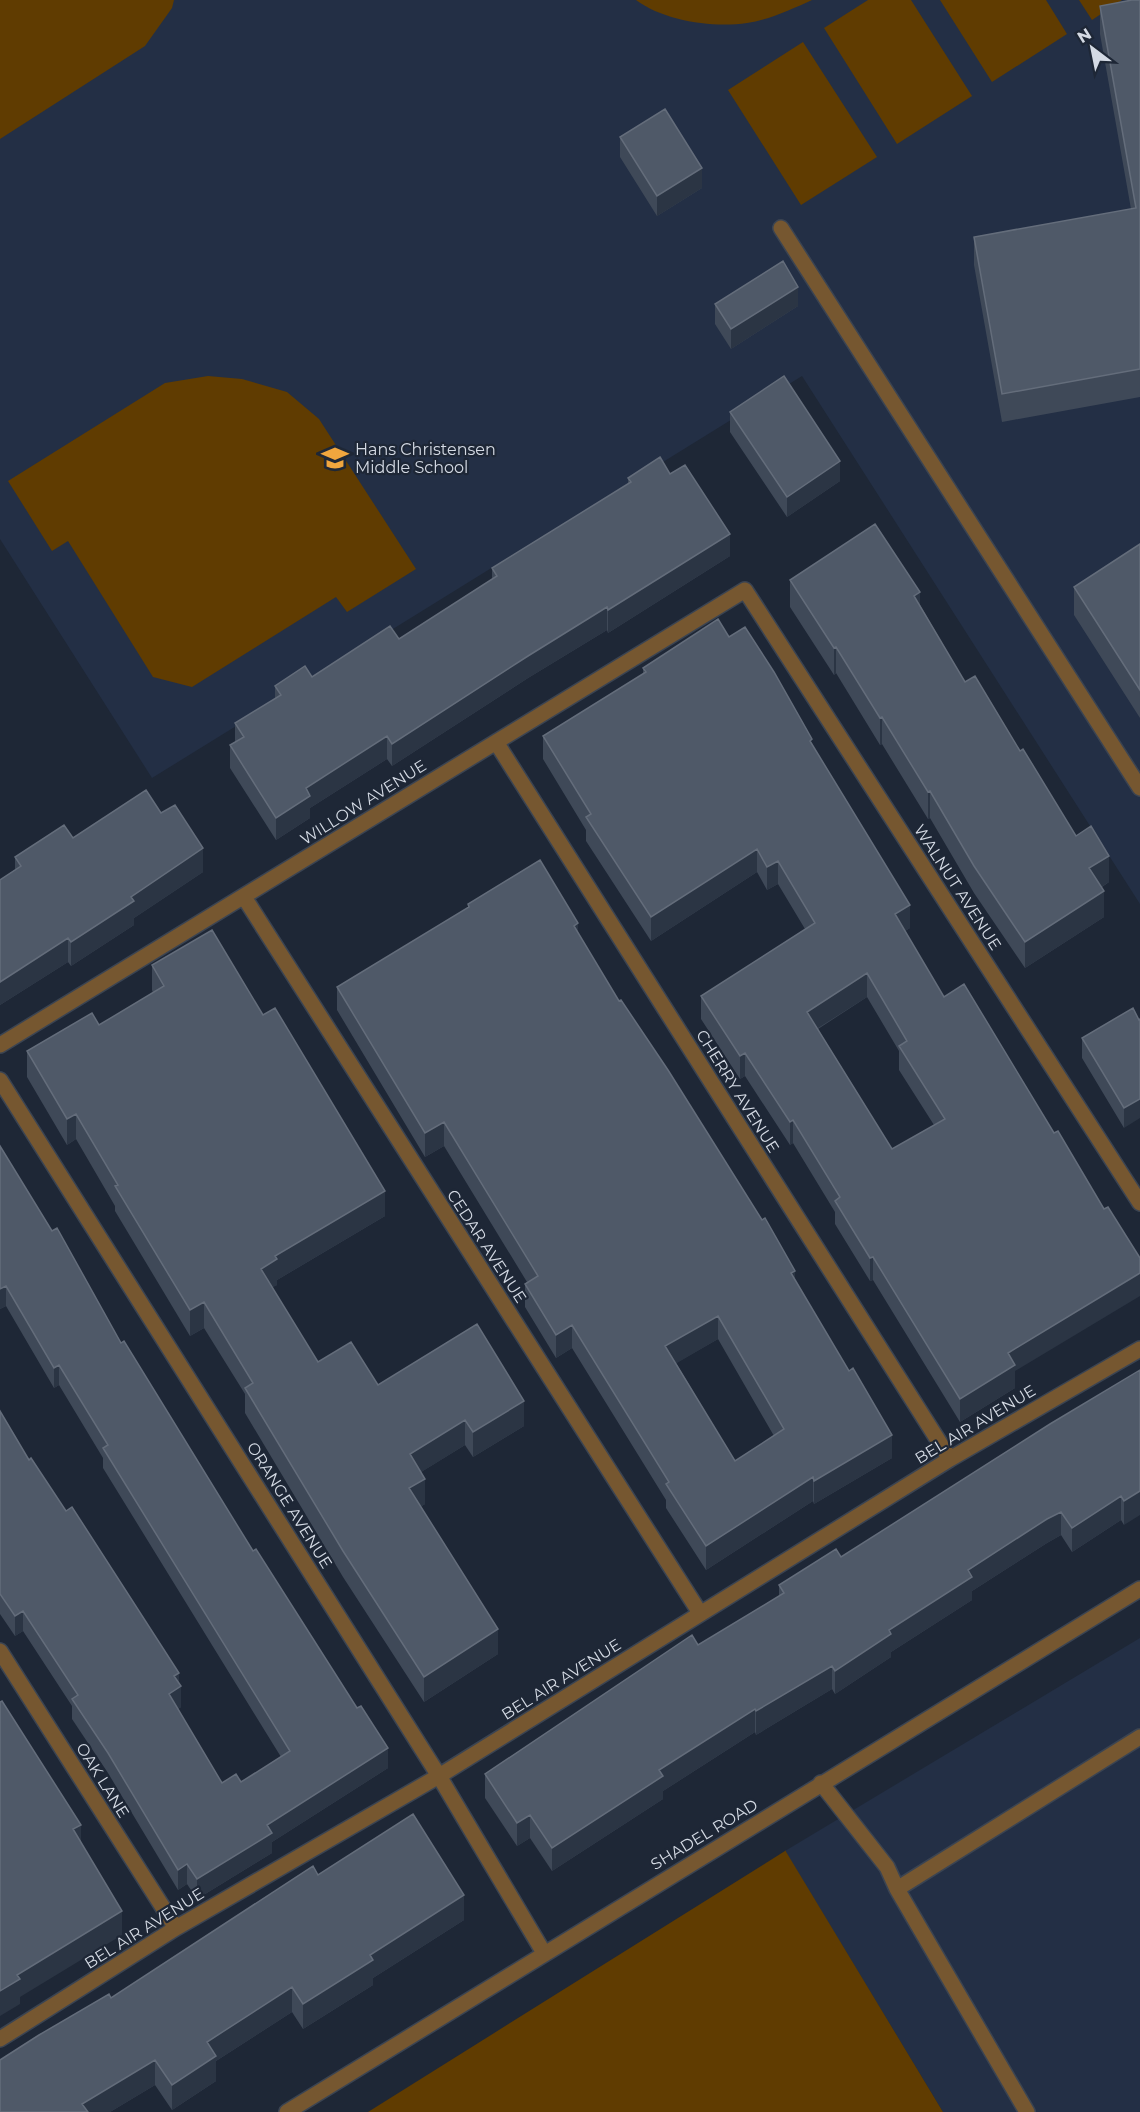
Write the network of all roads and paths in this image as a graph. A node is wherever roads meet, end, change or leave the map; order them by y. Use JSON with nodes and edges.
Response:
{"nodes":[{"id":1,"x":781,"y":228,"type":"dead end"},
{"id":2,"x":745,"y":590,"type":"joint"},
{"id":3,"x":496,"y":742,"type":"junction"},
{"id":4,"x":1140,"y":788,"type":"edge"},
{"id":5,"x":244,"y":897,"type":"junction"},
{"id":6,"x":0,"y":1046,"type":"edge"},
{"id":7,"x":0,"y":1080,"type":"edge"},
{"id":8,"x":1140,"y":1203,"type":"edge"},
{"id":9,"x":1140,"y":1349,"type":"edge"},
{"id":10,"x":950,"y":1459,"type":"junction"},
{"id":11,"x":1140,"y":1589,"type":"edge"},
{"id":12,"x":700,"y":1613,"type":"junction"},
{"id":13,"x":0,"y":1651,"type":"edge"},
{"id":14,"x":1140,"y":1737,"type":"edge"},
{"id":15,"x":439,"y":1776,"type":"junction"},
{"id":16,"x":821,"y":1783,"type":"junction"},
{"id":17,"x":897,"y":1889,"type":"junction"},
{"id":18,"x":176,"y":1928,"type":"junction"},
{"id":19,"x":544,"y":1953,"type":"junction"},
{"id":20,"x":0,"y":2039,"type":"edge"},
{"id":21,"x":287,"y":2112,"type":"edge"},
{"id":22,"x":1027,"y":2112,"type":"edge"}],
"edges":[{"from":1,"to":4,"type":"street"},
{"from":2,"to":3,"type":"street","name":"WILLOW AVENUE"},
{"from":2,"to":8,"type":"street","name":"WALNUT AVENUE"},
{"from":3,"to":5,"type":"street","name":"WILLOW AVENUE"},
{"from":3,"to":10,"type":"street","name":"CHERRY AVENUE"},
{"from":5,"to":6,"type":"street","name":"WILLOW AVENUE"},
{"from":5,"to":12,"type":"street","name":"CEDAR AVENUE"},
{"from":7,"to":15,"type":"street","name":"ORANGE AVENUE"},
{"from":9,"to":10,"type":"street","name":"BEL AIR AVENUE"},
{"from":10,"to":12,"type":"street","name":"BEL AIR AVENUE"},
{"from":11,"to":16,"type":"street","name":"SHADEL ROAD"},
{"from":12,"to":15,"type":"street","name":"BEL AIR AVENUE"},
{"from":13,"to":18,"type":"street","name":"OAK LANE"},
{"from":14,"to":17,"type":"street"},
{"from":15,"to":18,"type":"street","name":"BEL AIR AVENUE"},
{"from":15,"to":19,"type":"street","name":"ORANGE AVENUE"},
{"from":16,"to":17,"type":"street"},
{"from":16,"to":19,"type":"street","name":"SHADEL ROAD"},
{"from":17,"to":22,"type":"street"},
{"from":18,"to":20,"type":"street","name":"BEL AIR AVENUE"},
{"from":19,"to":21,"type":"street","name":"SHADEL ROAD"}]}
